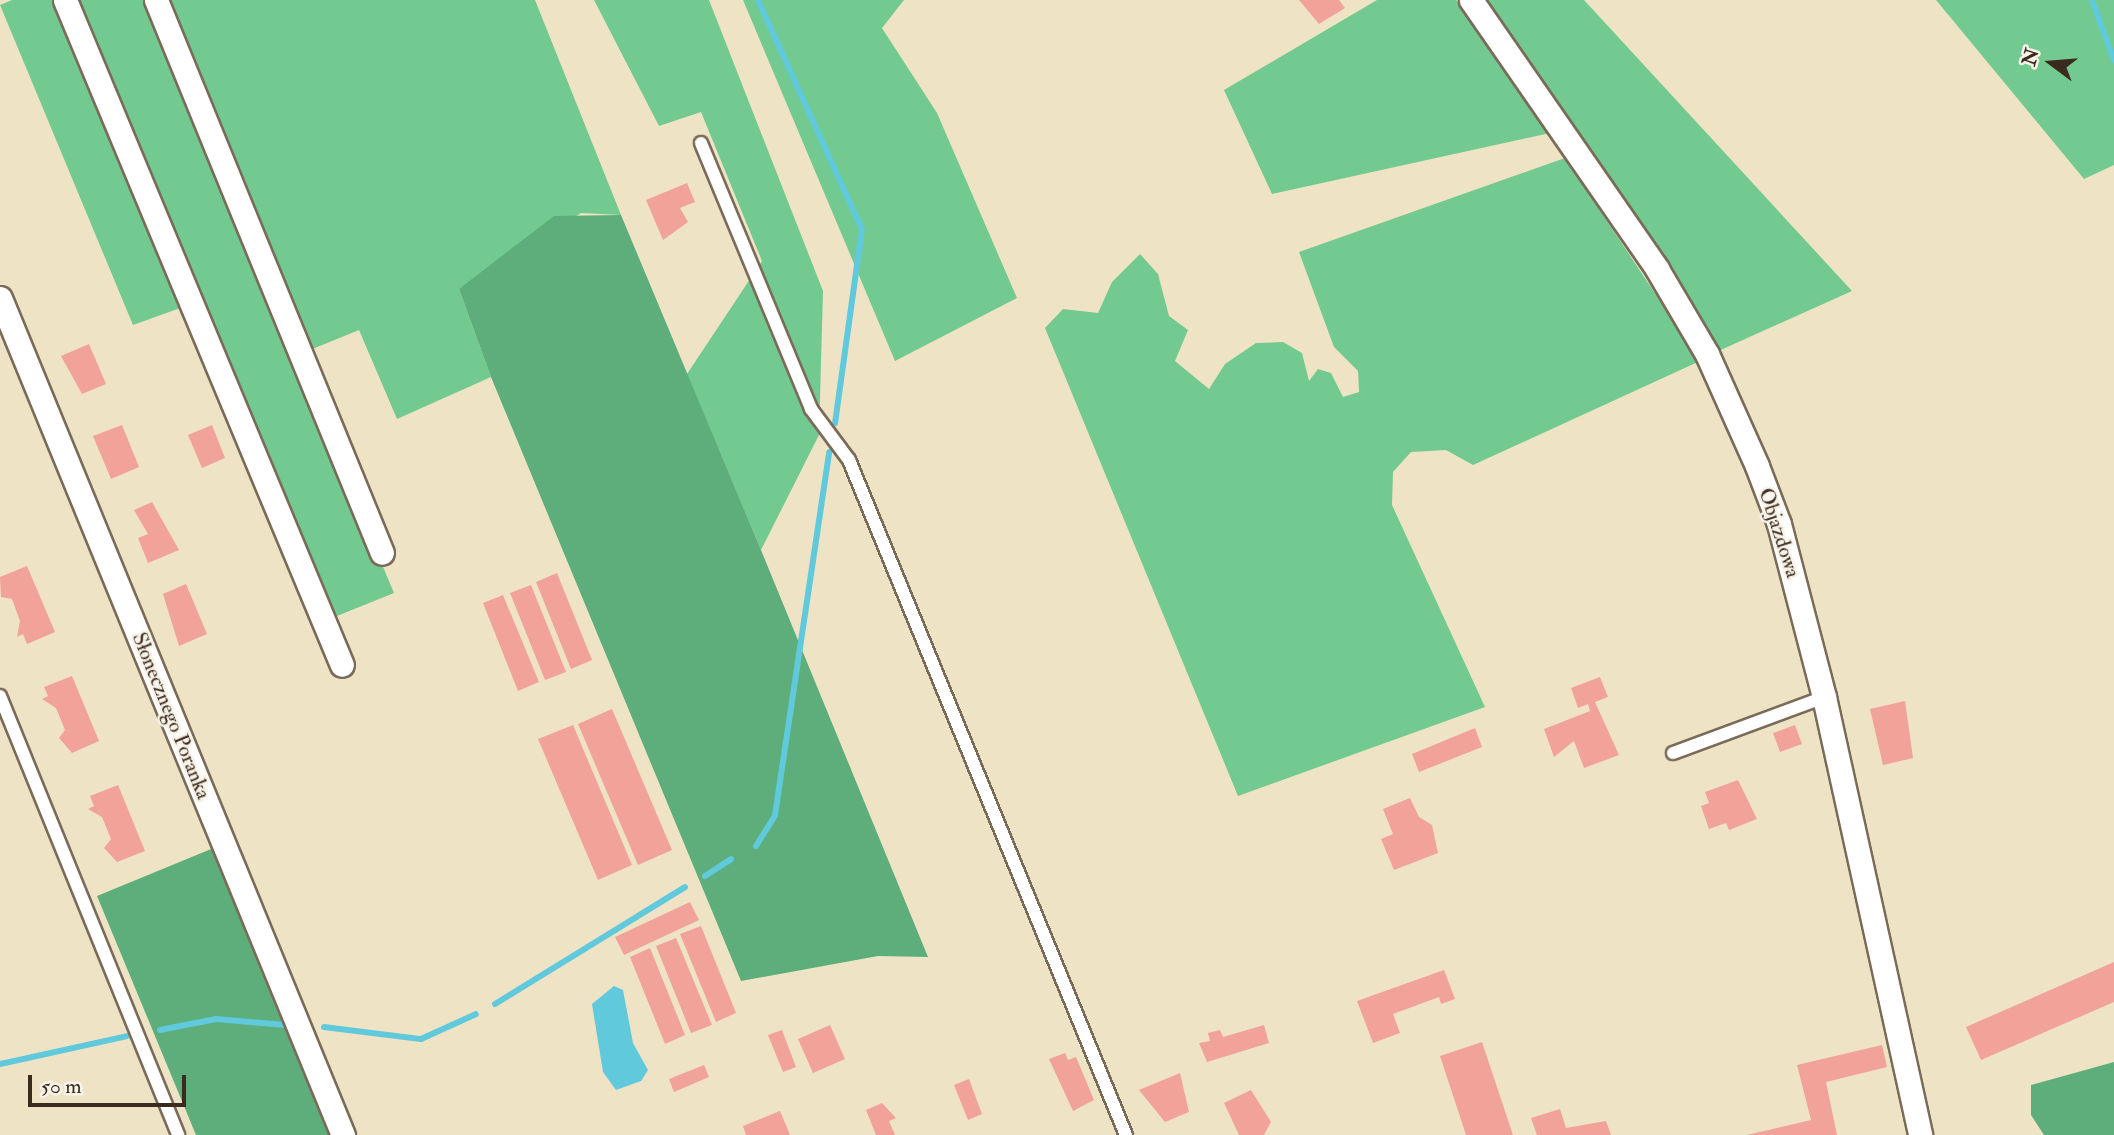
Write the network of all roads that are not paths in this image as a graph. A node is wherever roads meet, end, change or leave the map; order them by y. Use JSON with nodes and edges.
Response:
{"nodes":[{"id":1,"x":65,"y":0,"type":"edge"},
{"id":2,"x":156,"y":0,"type":"edge"},
{"id":3,"x":1471,"y":0,"type":"edge"},
{"id":4,"x":701,"y":143,"type":"dead end"},
{"id":5,"x":0,"y":298,"type":"edge"},
{"id":6,"x":382,"y":553,"type":"dead end"},
{"id":7,"x":342,"y":665,"type":"dead end"},
{"id":8,"x":0,"y":696,"type":"edge"},
{"id":9,"x":1824,"y":697,"type":"junction"},
{"id":10,"x":1673,"y":753,"type":"dead end"},
{"id":11,"x":178,"y":1135,"type":"edge"},
{"id":12,"x":343,"y":1135,"type":"edge"},
{"id":13,"x":1126,"y":1135,"type":"edge"},
{"id":14,"x":1920,"y":1135,"type":"edge"}],
"edges":[{"from":1,"to":7,"type":"street"},
{"from":2,"to":6,"type":"street"},
{"from":3,"to":9,"type":"street","name":"Objazdowa"},
{"from":4,"to":13,"type":"lane"},
{"from":5,"to":12,"type":"street","name":"Słonecznego Poranka"},
{"from":8,"to":11,"type":"lane"},
{"from":9,"to":10,"type":"lane"},
{"from":9,"to":14,"type":"street","name":"Objazdowa"}]}
